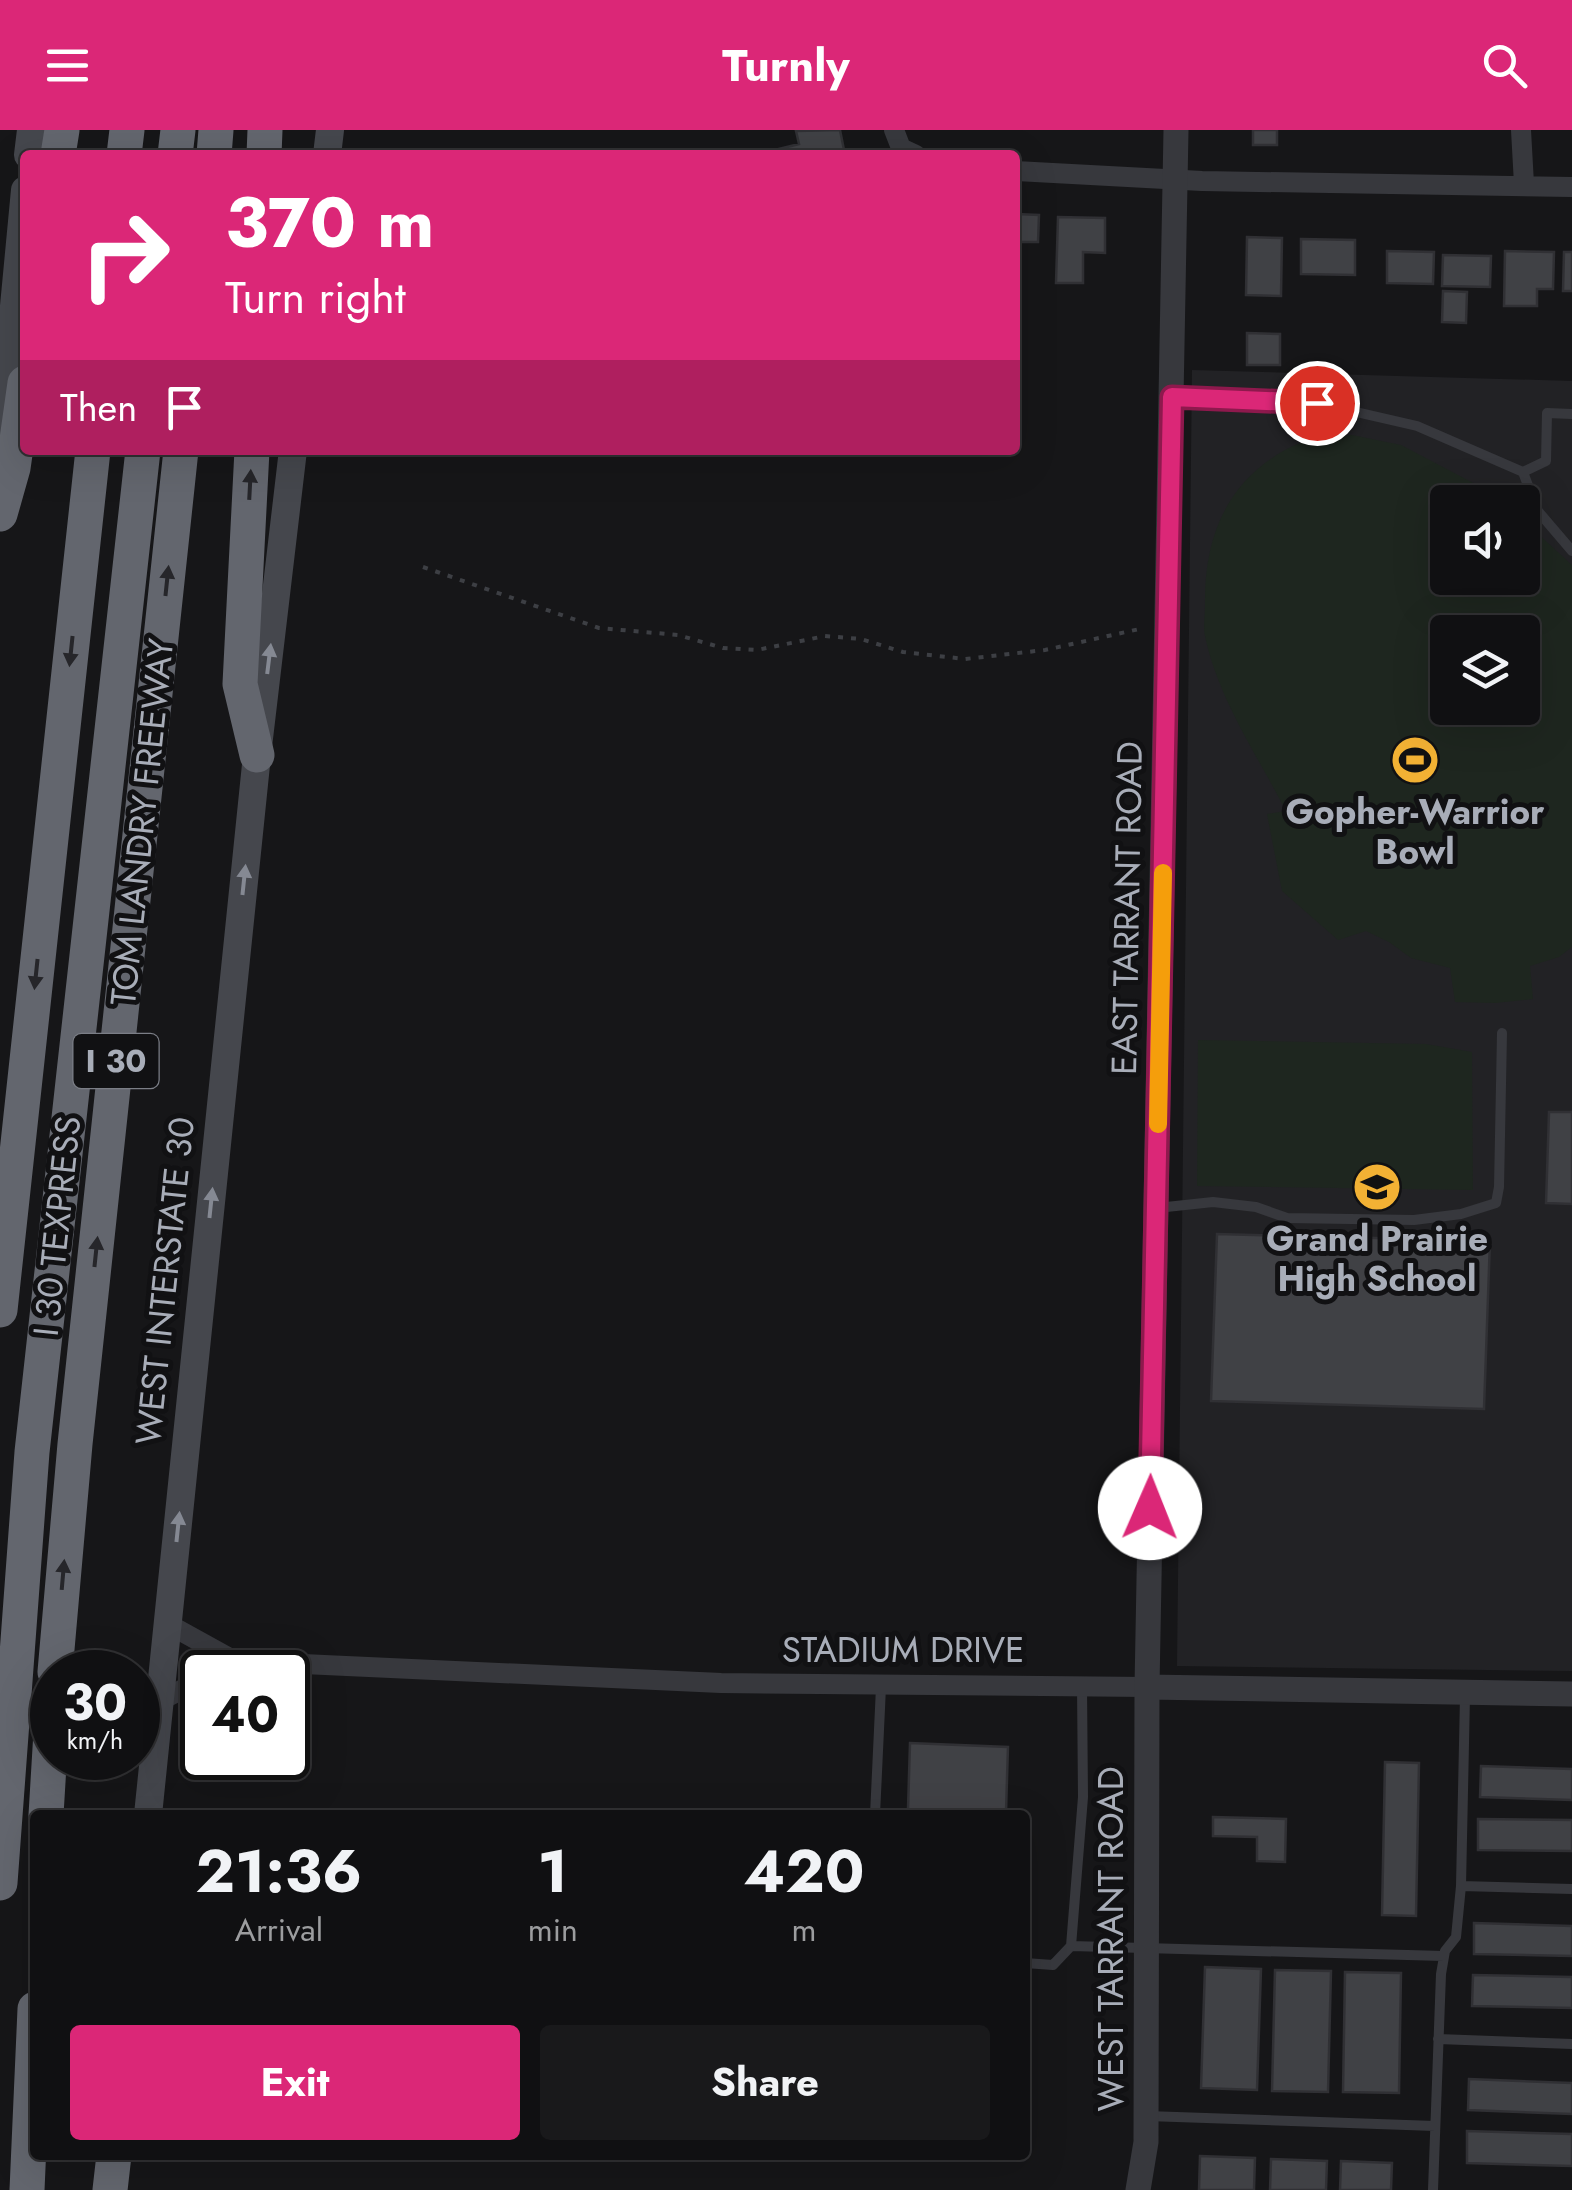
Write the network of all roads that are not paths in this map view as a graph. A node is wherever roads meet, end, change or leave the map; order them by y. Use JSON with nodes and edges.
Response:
{"nodes":[{"id":1,"x":1176,"y":130,"type":"edge"},
{"id":2,"x":1521,"y":130,"type":"edge"},
{"id":3,"x":1020,"y":171,"type":"edge"},
{"id":4,"x":1175,"y":177,"type":"junction"},
{"id":5,"x":1524,"y":184,"type":"junction"},
{"id":6,"x":1572,"y":187,"type":"edge"},
{"id":7,"x":20,"y":243,"type":"edge"},
{"id":8,"x":1172,"y":397,"type":"junction"},
{"id":9,"x":1572,"y":414,"type":"edge"},
{"id":10,"x":20,"y":419,"type":"edge"},
{"id":11,"x":0,"y":454,"type":"edge"},
{"id":12,"x":91,"y":455,"type":"edge"},
{"id":13,"x":142,"y":455,"type":"edge"},
{"id":14,"x":180,"y":455,"type":"edge"},
{"id":15,"x":252,"y":455,"type":"edge"},
{"id":16,"x":292,"y":455,"type":"edge"},
{"id":17,"x":1523,"y":472,"type":"junction"},
{"id":18,"x":0,"y":514,"type":"edge"},
{"id":19,"x":1572,"y":552,"type":"edge"},
{"id":20,"x":257,"y":755,"type":"junction"},
{"id":21,"x":1502,"y":1033,"type":"dead end"},
{"id":22,"x":1156,"y":1208,"type":"junction"},
{"id":23,"x":0,"y":1310,"type":"edge"},
{"id":24,"x":168,"y":1624,"type":"junction"},
{"id":25,"x":58,"y":1650,"type":"edge"},
{"id":26,"x":214,"y":1650,"type":"edge"},
{"id":27,"x":310,"y":1665,"type":"edge"},
{"id":28,"x":1082,"y":1686,"type":"junction"},
{"id":29,"x":881,"y":1687,"type":"junction"},
{"id":30,"x":1147,"y":1688,"type":"junction"},
{"id":31,"x":180,"y":1690,"type":"edge"},
{"id":32,"x":1466,"y":1692,"type":"junction"},
{"id":33,"x":1572,"y":1694,"type":"edge"},
{"id":34,"x":160,"y":1701,"type":"joint"},
{"id":35,"x":48,"y":1780,"type":"edge"},
{"id":36,"x":152,"y":1780,"type":"edge"},
{"id":37,"x":46,"y":1810,"type":"edge"},
{"id":38,"x":149,"y":1810,"type":"edge"},
{"id":39,"x":875,"y":1810,"type":"edge"},
{"id":40,"x":0,"y":1884,"type":"edge"},
{"id":41,"x":1462,"y":1886,"type":"junction"},
{"id":42,"x":1572,"y":1889,"type":"edge"},
{"id":43,"x":1146,"y":1945,"type":"junction"},
{"id":44,"x":1071,"y":1946,"type":"junction"},
{"id":45,"x":1444,"y":1956,"type":"junction"},
{"id":46,"x":1030,"y":1964,"type":"edge"},
{"id":47,"x":1438,"y":2039,"type":"junction"},
{"id":48,"x":1572,"y":2044,"type":"edge"},
{"id":49,"x":1146,"y":2116,"type":"junction"},
{"id":50,"x":30,"y":2122,"type":"edge"},
{"id":51,"x":1435,"y":2126,"type":"junction"},
{"id":52,"x":116,"y":2160,"type":"edge"},
{"id":53,"x":117,"y":2160,"type":"edge"},
{"id":54,"x":27,"y":2190,"type":"edge"},
{"id":55,"x":110,"y":2190,"type":"edge"},
{"id":56,"x":120,"y":2190,"type":"edge"},
{"id":57,"x":1138,"y":2190,"type":"edge"},
{"id":58,"x":1433,"y":2190,"type":"edge"}],
"edges":[{"from":1,"to":4,"type":"street","name":"EAST TARRANT ROAD"},
{"from":2,"to":5,"type":"street"},
{"from":3,"to":4,"type":"street"},
{"from":4,"to":5,"type":"street"},
{"from":4,"to":8,"type":"street","name":"EAST TARRANT ROAD"},
{"from":5,"to":6,"type":"street"},
{"from":7,"to":11,"type":"main road"},
{"from":8,"to":17,"type":"lane"},
{"from":8,"to":22,"type":"street","name":"EAST TARRANT ROAD"},
{"from":9,"to":17,"type":"lane"},
{"from":10,"to":18,"type":"highway"},
{"from":12,"to":23,"type":"highway","number":"I 30","one_way":true},
{"from":13,"to":40,"type":"highway","name":"I 30 TEXPRESS"},
{"from":25,"to":14,"type":"highway","name":"TOM LANDRY FREEWAY","number":"I 30","one_way":true},
{"from":20,"to":15,"type":"highway","one_way":true},
{"from":20,"to":16,"type":"main road","name":"WEST INTERSTATE 30","one_way":true},
{"from":17,"to":19,"type":"lane"},
{"from":24,"to":20,"type":"main road","name":"WEST INTERSTATE 30","one_way":true},
{"from":21,"to":22,"type":"lane"},
{"from":22,"to":30,"type":"street","name":"EAST TARRANT ROAD"},
{"from":24,"to":26,"type":"street","name":"STADIUM DRIVE"},
{"from":24,"to":34,"type":"main road","name":"WEST INTERSTATE 30"},
{"from":27,"to":29,"type":"street","name":"STADIUM DRIVE"},
{"from":28,"to":29,"type":"street","name":"STADIUM DRIVE"},
{"from":28,"to":30,"type":"street","name":"STADIUM DRIVE"},
{"from":28,"to":44,"type":"lane"},
{"from":29,"to":39,"type":"lane"},
{"from":30,"to":32,"type":"street","name":"STADIUM DRIVE"},
{"from":30,"to":43,"type":"street","name":"WEST TARRANT ROAD"},
{"from":31,"to":34,"type":"street"},
{"from":32,"to":33,"type":"street","name":"STADIUM DRIVE"},
{"from":32,"to":41,"type":"lane"},
{"from":35,"to":37,"type":"highway"},
{"from":36,"to":38,"type":"main road","name":"WEST INTERSTATE 30"},
{"from":41,"to":42,"type":"lane"},
{"from":41,"to":45,"type":"lane"},
{"from":43,"to":44,"type":"lane"},
{"from":43,"to":45,"type":"lane"},
{"from":43,"to":49,"type":"street","name":"WEST TARRANT ROAD"},
{"from":44,"to":46,"type":"lane"},
{"from":45,"to":47,"type":"lane"},
{"from":47,"to":48,"type":"lane"},
{"from":47,"to":51,"type":"lane"},
{"from":49,"to":51,"type":"lane"},
{"from":49,"to":57,"type":"street","name":"WEST TARRANT ROAD"},
{"from":50,"to":54,"type":"highway"},
{"from":51,"to":58,"type":"lane"},
{"from":52,"to":55,"type":"highway"},
{"from":53,"to":56,"type":"main road"}]}
